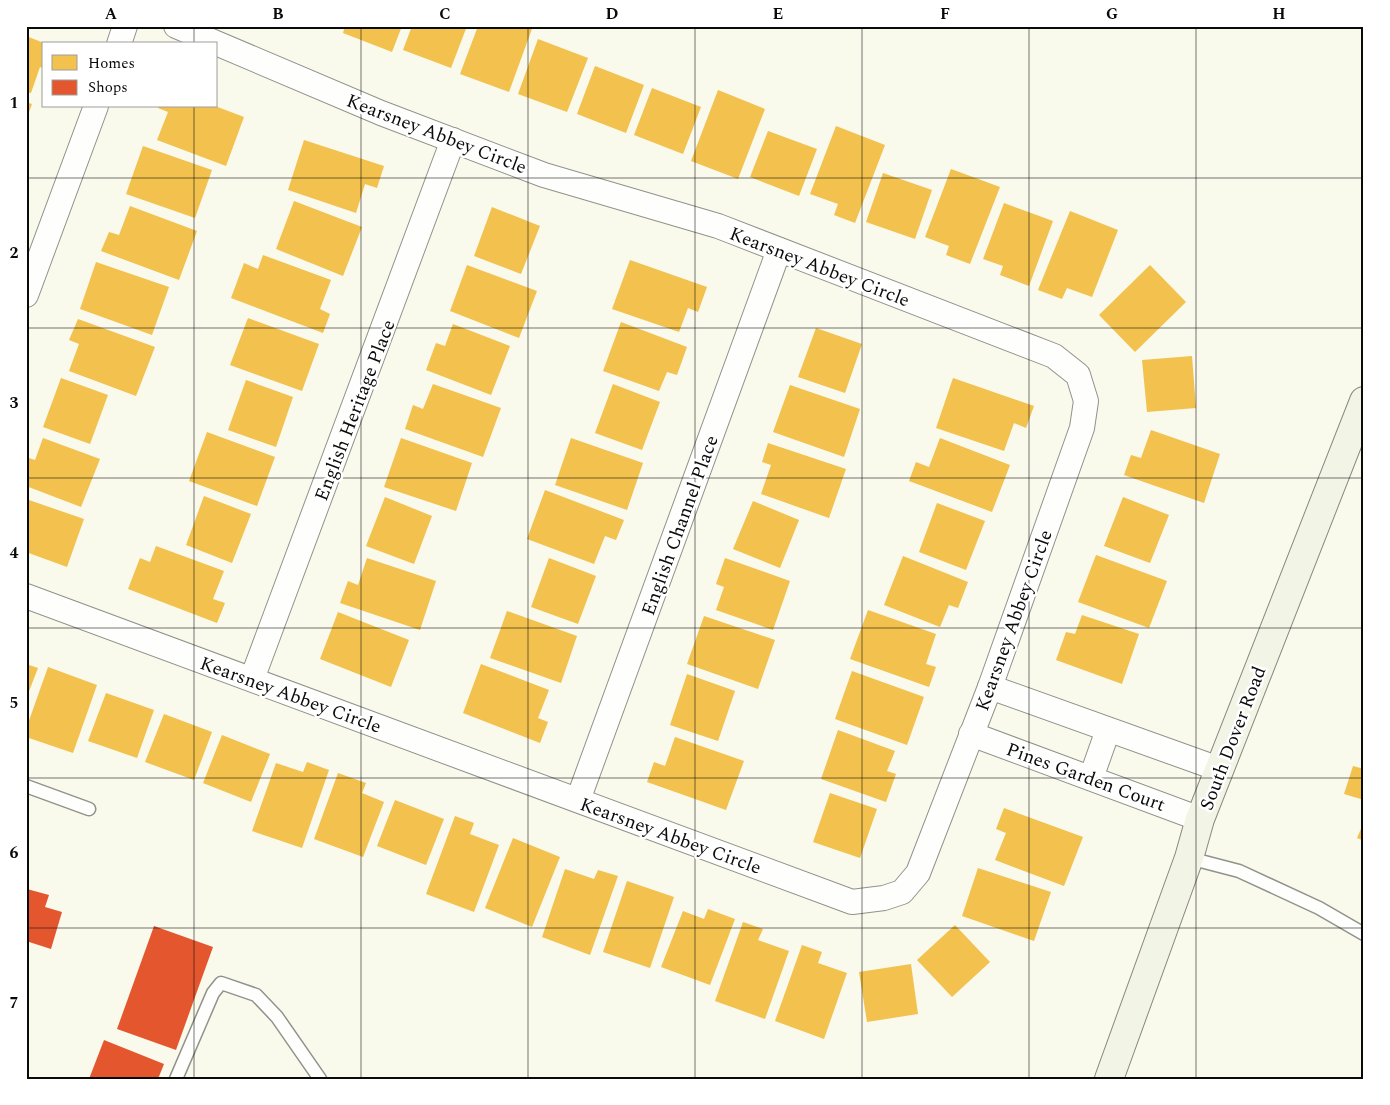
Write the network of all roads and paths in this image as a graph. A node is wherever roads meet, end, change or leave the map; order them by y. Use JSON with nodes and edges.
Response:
{"nodes":[{"id":1,"x":125,"y":26,"type":"edge"},
{"id":2,"x":176,"y":26,"type":"edge"},
{"id":3,"x":119,"y":42,"type":"edge"},
{"id":4,"x":214,"y":42,"type":"edge"},
{"id":5,"x":218,"y":44,"type":"edge"},
{"id":6,"x":95,"y":108,"type":"edge"},
{"id":7,"x":454,"y":140,"type":"junction"},
{"id":8,"x":779,"y":250,"type":"junction"},
{"id":9,"x":26,"y":294,"type":"edge"},
{"id":10,"x":1364,"y":400,"type":"edge"},
{"id":11,"x":26,"y":596,"type":"edge"},
{"id":12,"x":252,"y":679,"type":"junction"},
{"id":13,"x":990,"y":687,"type":"junction"},
{"id":14,"x":1108,"y":730,"type":"junction"},
{"id":15,"x":971,"y":734,"type":"junction"},
{"id":16,"x":1219,"y":770,"type":"junction"},
{"id":17,"x":1090,"y":778,"type":"junction"},
{"id":18,"x":26,"y":786,"type":"edge"},
{"id":19,"x":578,"y":800,"type":"junction"},
{"id":20,"x":90,"y":809,"type":"dead end"},
{"id":21,"x":1200,"y":818,"type":"junction"},
{"id":22,"x":1189,"y":858,"type":"junction"},
{"id":23,"x":1364,"y":934,"type":"edge"},
{"id":24,"x":176,"y":1079,"type":"edge"},
{"id":25,"x":320,"y":1079,"type":"edge"},
{"id":26,"x":1109,"y":1079,"type":"edge"}],
"edges":[{"from":1,"to":3,"type":"street"},
{"from":2,"to":4,"type":"street","name":"Kearsney Abbey Circle"},
{"from":5,"to":7,"type":"street","name":"Kearsney Abbey Circle"},
{"from":6,"to":9,"type":"street"},
{"from":7,"to":8,"type":"street","name":"Kearsney Abbey Circle"},
{"from":7,"to":12,"type":"street","name":"English Heritage Place"},
{"from":8,"to":13,"type":"street","name":"Kearsney Abbey Circle"},
{"from":8,"to":19,"type":"street","name":"English Channel Place"},
{"from":10,"to":16,"type":"street","name":"South Dover Road"},
{"from":11,"to":12,"type":"street","name":"Kearsney Abbey Circle"},
{"from":12,"to":19,"type":"street","name":"Kearsney Abbey Circle"},
{"from":13,"to":14,"type":"street"},
{"from":13,"to":15,"type":"street","name":"Kearsney Abbey Circle"},
{"from":14,"to":16,"type":"street"},
{"from":14,"to":17,"type":"street"},
{"from":15,"to":17,"type":"street","name":"Pines Garden Court"},
{"from":15,"to":19,"type":"street","name":"Kearsney Abbey Circle"},
{"from":16,"to":21,"type":"street","name":"South Dover Road"},
{"from":17,"to":21,"type":"street","name":"Pines Garden Court"},
{"from":18,"to":20,"type":"lane"},
{"from":21,"to":22,"type":"street","name":"South Dover Road"},
{"from":22,"to":23,"type":"lane"},
{"from":22,"to":26,"type":"street","name":"South Dover Road"},
{"from":24,"to":25,"type":"lane"}]}
